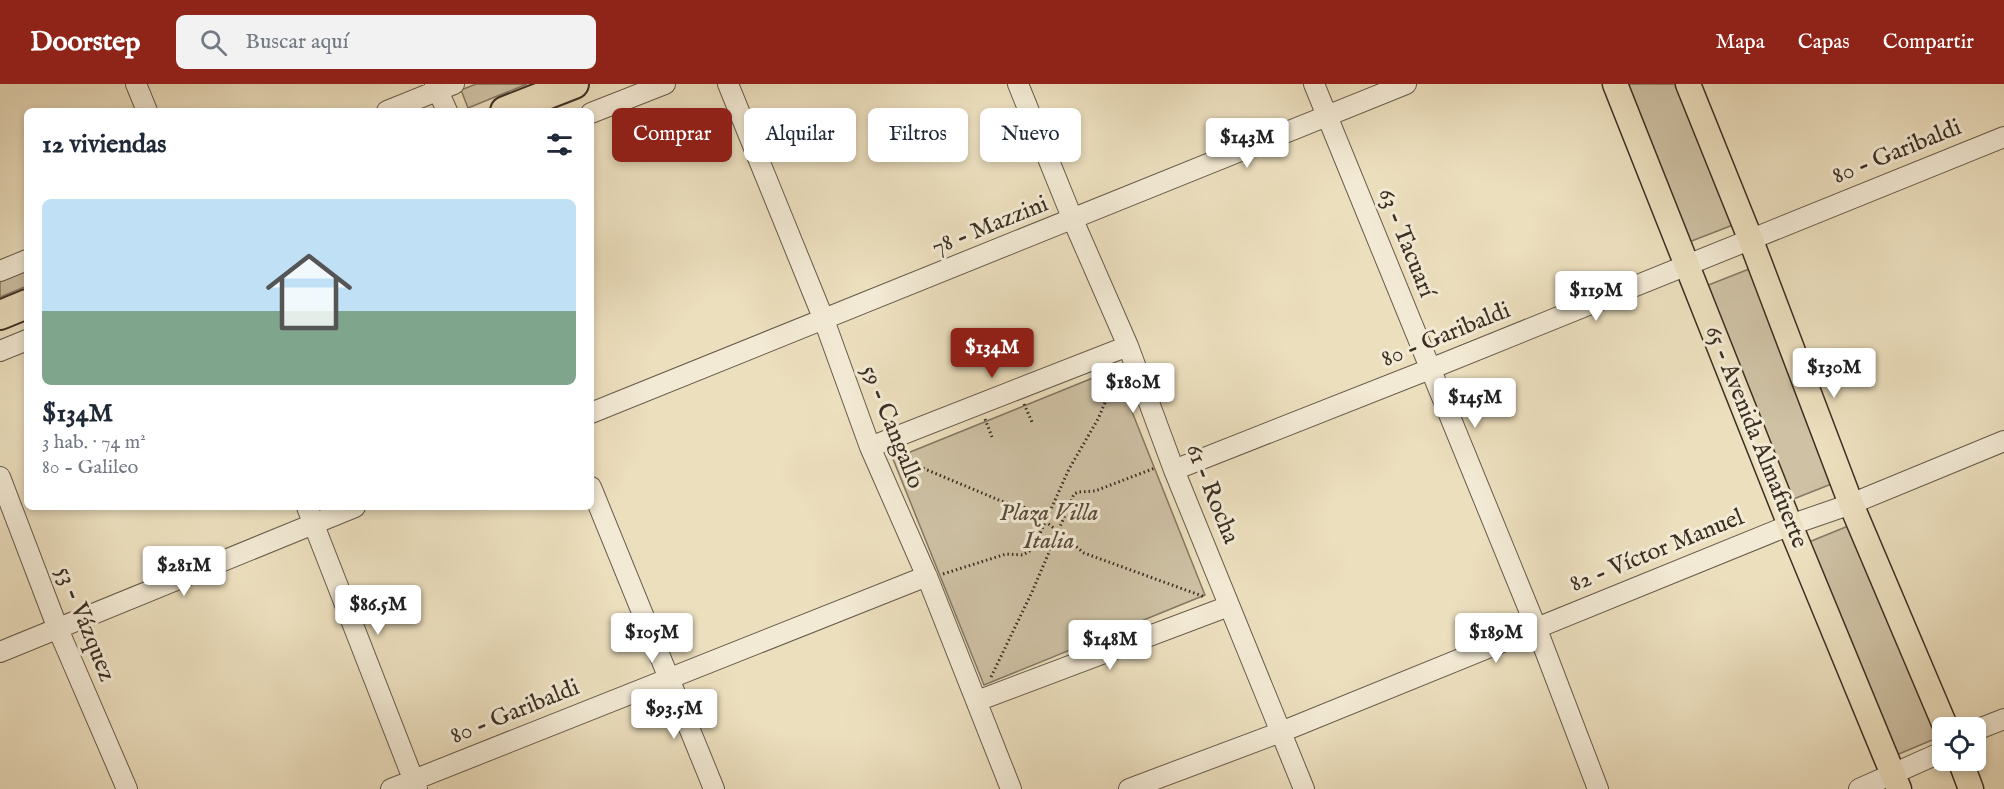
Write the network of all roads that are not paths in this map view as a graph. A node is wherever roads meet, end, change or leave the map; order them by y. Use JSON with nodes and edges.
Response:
{"nodes":[{"id":1,"x":136,"y":84,"type":"edge"},
{"id":2,"x":574,"y":84,"type":"edge"},
{"id":3,"x":664,"y":84,"type":"edge"},
{"id":4,"x":728,"y":84,"type":"edge"},
{"id":5,"x":1018,"y":84,"type":"edge"},
{"id":6,"x":1314,"y":84,"type":"edge"},
{"id":7,"x":1406,"y":84,"type":"edge"},
{"id":8,"x":1615,"y":84,"type":"edge"},
{"id":9,"x":1688,"y":84,"type":"edge"},
{"id":10,"x":442,"y":86,"type":"edge"},
{"id":11,"x":146,"y":108,"type":"edge"},
{"id":12,"x":394,"y":108,"type":"edge"},
{"id":13,"x":446,"y":108,"type":"edge"},
{"id":14,"x":513,"y":108,"type":"edge"},
{"id":15,"x":594,"y":112,"type":"edge"},
{"id":16,"x":1327,"y":116,"type":"junction"},
{"id":17,"x":2004,"y":137,"type":"edge"},
{"id":18,"x":1073,"y":220,"type":"junction"},
{"id":19,"x":1750,"y":238,"type":"junction"},
{"id":20,"x":24,"y":261,"type":"edge"},
{"id":21,"x":1687,"y":266,"type":"junction"},
{"id":22,"x":0,"y":271,"type":"edge"},
{"id":23,"x":24,"y":305,"type":"edge"},
{"id":24,"x":0,"y":315,"type":"edge"},
{"id":25,"x":824,"y":320,"type":"junction"},
{"id":26,"x":24,"y":341,"type":"edge"},
{"id":27,"x":1128,"y":346,"type":"junction"},
{"id":28,"x":0,"y":351,"type":"edge"},
{"id":29,"x":1430,"y":369,"type":"junction"},
{"id":30,"x":594,"y":412,"type":"edge"},
{"id":31,"x":2004,"y":441,"type":"edge"},
{"id":32,"x":870,"y":447,"type":"junction"},
{"id":33,"x":1172,"y":466,"type":"junction"},
{"id":34,"x":0,"y":477,"type":"edge"},
{"id":35,"x":594,"y":494,"type":"edge"},
{"id":36,"x":1851,"y":504,"type":"junction"},
{"id":37,"x":338,"y":510,"type":"edge"},
{"id":38,"x":310,"y":515,"type":"edge"},
{"id":39,"x":1790,"y":525,"type":"junction"},
{"id":40,"x":927,"y":578,"type":"junction"},
{"id":41,"x":1229,"y":606,"type":"junction"},
{"id":42,"x":1536,"y":627,"type":"junction"},
{"id":43,"x":58,"y":629,"type":"junction"},
{"id":44,"x":0,"y":652,"type":"edge"},
{"id":45,"x":669,"y":678,"type":"junction"},
{"id":46,"x":979,"y":700,"type":"junction"},
{"id":47,"x":1941,"y":717,"type":"edge"},
{"id":48,"x":2004,"y":719,"type":"edge"},
{"id":49,"x":1986,"y":726,"type":"edge"},
{"id":50,"x":1281,"y":732,"type":"junction"},
{"id":51,"x":1932,"y":759,"type":"edge"},
{"id":52,"x":1964,"y":771,"type":"edge"},
{"id":53,"x":1897,"y":782,"type":"edge"},
{"id":54,"x":416,"y":784,"type":"edge"},
{"id":55,"x":127,"y":789,"type":"edge"},
{"id":56,"x":391,"y":789,"type":"edge"},
{"id":57,"x":714,"y":789,"type":"edge"},
{"id":58,"x":1011,"y":789,"type":"edge"},
{"id":59,"x":1130,"y":789,"type":"edge"},
{"id":60,"x":1304,"y":789,"type":"edge"},
{"id":61,"x":1598,"y":789,"type":"edge"},
{"id":62,"x":1859,"y":789,"type":"edge"},
{"id":63,"x":1971,"y":789,"type":"edge"}],
"edges":[{"from":1,"to":11,"type":"street"},
{"from":2,"to":14,"type":"highway"},
{"from":3,"to":15,"type":"street"},
{"from":4,"to":25,"type":"street","name":"59 - Cangallo"},
{"from":5,"to":18,"type":"street","name":"61 - Rocha"},
{"from":6,"to":16,"type":"street","name":"63 - Tacuarí"},
{"from":7,"to":16,"type":"street","name":"78 - Mazzini"},
{"from":8,"to":21,"type":"main road","name":"65 - Avenida Almafuerte"},
{"from":9,"to":19,"type":"main road"},
{"from":10,"to":12,"type":"street"},
{"from":10,"to":13,"type":"street"},
{"from":16,"to":18,"type":"street","name":"78 - Mazzini"},
{"from":16,"to":29,"type":"street","name":"63 - Tacuarí"},
{"from":17,"to":19,"type":"street","name":"80 - Garibaldi"},
{"from":18,"to":25,"type":"street","name":"78 - Mazzini"},
{"from":18,"to":27,"type":"street","name":"61 - Rocha"},
{"from":19,"to":21,"type":"street","name":"80 - Garibaldi"},
{"from":19,"to":36,"type":"main road"},
{"from":20,"to":22,"type":"street"},
{"from":21,"to":29,"type":"street","name":"80 - Garibaldi"},
{"from":21,"to":39,"type":"main road","name":"65 - Avenida Almafuerte"},
{"from":23,"to":24,"type":"highway"},
{"from":25,"to":30,"type":"street","name":"78 - Mazzini"},
{"from":25,"to":32,"type":"street","name":"59 - Cangallo"},
{"from":26,"to":28,"type":"street"},
{"from":27,"to":32,"type":"street"},
{"from":27,"to":33,"type":"street","name":"61 - Rocha"},
{"from":29,"to":33,"type":"street","name":"80 - Garibaldi"},
{"from":29,"to":42,"type":"street","name":"63 - Tacuarí"},
{"from":31,"to":36,"type":"street","name":"82 - Víctor Manuel"},
{"from":32,"to":40,"type":"street","name":"59 - Cangallo"},
{"from":33,"to":41,"type":"street","name":"61 - Rocha"},
{"from":34,"to":43,"type":"street","name":"53 - Vázquez"},
{"from":35,"to":45,"type":"street"},
{"from":36,"to":39,"type":"street","name":"82 - Víctor Manuel"},
{"from":36,"to":47,"type":"main road"},
{"from":37,"to":38,"type":"street"},
{"from":38,"to":43,"type":"street"},
{"from":38,"to":54,"type":"street"},
{"from":39,"to":42,"type":"street","name":"82 - Víctor Manuel"},
{"from":39,"to":53,"type":"main road","name":"65 - Avenida Almafuerte"},
{"from":40,"to":45,"type":"street","name":"80 - Garibaldi"},
{"from":40,"to":46,"type":"street","name":"59 - Cangallo"},
{"from":41,"to":46,"type":"street"},
{"from":41,"to":50,"type":"street","name":"61 - Rocha"},
{"from":42,"to":50,"type":"street","name":"82 - Víctor Manuel"},
{"from":42,"to":61,"type":"street","name":"63 - Tacuarí"},
{"from":43,"to":44,"type":"street"},
{"from":43,"to":55,"type":"street","name":"53 - Vázquez"},
{"from":45,"to":54,"type":"street","name":"80 - Garibaldi"},
{"from":45,"to":57,"type":"street"},
{"from":46,"to":58,"type":"street","name":"59 - Cangallo"},
{"from":48,"to":49,"type":"street"},
{"from":50,"to":59,"type":"street","name":"82 - Víctor Manuel"},
{"from":50,"to":60,"type":"street","name":"61 - Rocha"},
{"from":51,"to":53,"type":"street"},
{"from":52,"to":63,"type":"main road"},
{"from":53,"to":62,"type":"street"},
{"from":54,"to":56,"type":"street","name":"80 - Garibaldi"}]}
